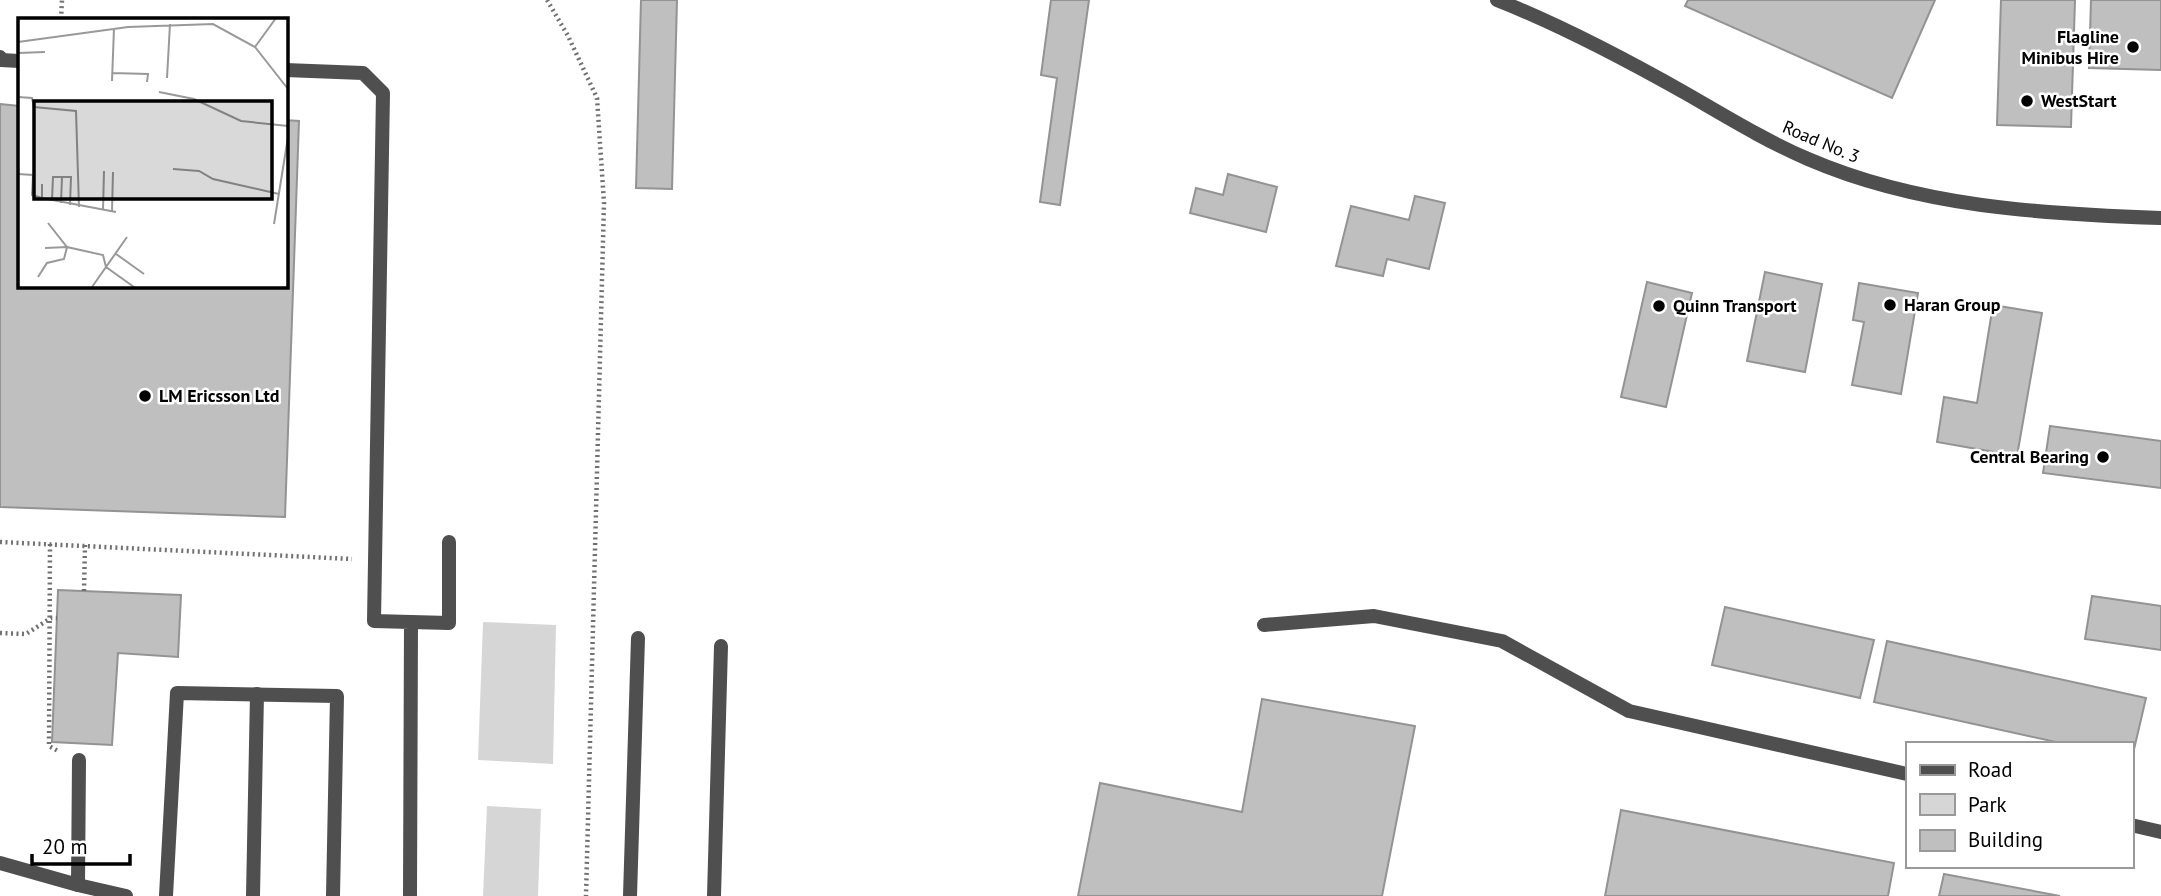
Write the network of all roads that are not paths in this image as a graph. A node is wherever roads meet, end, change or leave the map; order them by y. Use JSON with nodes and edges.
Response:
{"nodes":[{"id":1,"x":1497,"y":0,"type":"edge"},
{"id":2,"x":0,"y":57,"type":"edge"},
{"id":3,"x":18,"y":61,"type":"edge"},
{"id":4,"x":287,"y":70,"type":"edge"},
{"id":5,"x":2161,"y":218,"type":"edge"},
{"id":6,"x":449,"y":542,"type":"dead end"},
{"id":7,"x":411,"y":622,"type":"junction"},
{"id":8,"x":1264,"y":625,"type":"dead end"},
{"id":9,"x":638,"y":638,"type":"dead end"},
{"id":10,"x":721,"y":646,"type":"dead end"},
{"id":11,"x":257,"y":694,"type":"junction"},
{"id":12,"x":79,"y":760,"type":"road end"},
{"id":13,"x":1906,"y":774,"type":"edge"},
{"id":14,"x":2133,"y":825,"type":"edge"},
{"id":15,"x":2161,"y":832,"type":"edge"},
{"id":16,"x":0,"y":863,"type":"edge"},
{"id":17,"x":78,"y":885,"type":"junction"},
{"id":18,"x":125,"y":896,"type":"edge"},
{"id":19,"x":166,"y":896,"type":"edge"},
{"id":20,"x":253,"y":896,"type":"edge"},
{"id":21,"x":333,"y":896,"type":"edge"},
{"id":22,"x":410,"y":896,"type":"edge"},
{"id":23,"x":630,"y":896,"type":"edge"},
{"id":24,"x":714,"y":896,"type":"edge"}],
"edges":[{"from":1,"to":5,"type":"street","name":"Road No. 3"},
{"from":2,"to":3,"type":"street"},
{"from":4,"to":7,"type":"street"},
{"from":6,"to":7,"type":"street"},
{"from":7,"to":22,"type":"street"},
{"from":8,"to":13,"type":"street"},
{"from":9,"to":23,"type":"street"},
{"from":10,"to":24,"type":"street"},
{"from":11,"to":19,"type":"street"},
{"from":11,"to":20,"type":"street"},
{"from":11,"to":21,"type":"street"},
{"from":12,"to":17,"type":"street"},
{"from":14,"to":15,"type":"street"},
{"from":16,"to":17,"type":"street"},
{"from":17,"to":18,"type":"street"}]}
